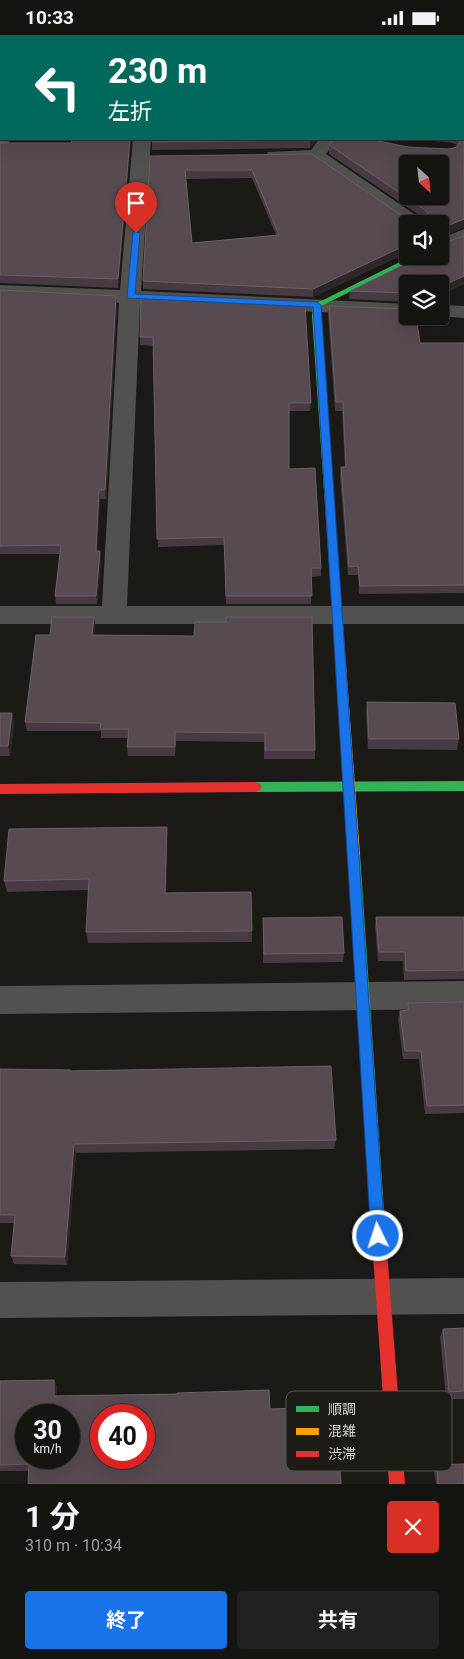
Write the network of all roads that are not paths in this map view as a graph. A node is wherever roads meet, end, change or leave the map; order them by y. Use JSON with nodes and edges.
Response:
{"nodes":[{"id":1,"x":327,"y":140,"type":"edge"},
{"id":2,"x":149,"y":152,"type":"edge"},
{"id":3,"x":316,"y":155,"type":"junction"},
{"id":4,"x":258,"y":156,"type":"edge"},
{"id":5,"x":403,"y":215,"type":"edge"},
{"id":6,"x":464,"y":235,"type":"edge"},
{"id":7,"x":449,"y":241,"type":"edge"},
{"id":8,"x":400,"y":265,"type":"edge"},
{"id":9,"x":0,"y":291,"type":"edge"},
{"id":10,"x":130,"y":296,"type":"junction"},
{"id":11,"x":317,"y":305,"type":"junction"},
{"id":12,"x":399,"y":310,"type":"edge"},
{"id":13,"x":449,"y":312,"type":"edge"},
{"id":14,"x":464,"y":313,"type":"edge"},
{"id":15,"x":0,"y":615,"type":"edge"},
{"id":16,"x":336,"y":615,"type":"junction"},
{"id":17,"x":464,"y":615,"type":"edge"},
{"id":18,"x":114,"y":616,"type":"junction"},
{"id":19,"x":464,"y":787,"type":"edge"},
{"id":20,"x":349,"y":788,"type":"junction"},
{"id":21,"x":0,"y":789,"type":"edge"},
{"id":22,"x":464,"y":995,"type":"edge"},
{"id":23,"x":363,"y":997,"type":"junction"},
{"id":24,"x":0,"y":1000,"type":"edge"},
{"id":25,"x":382,"y":1296,"type":"junction"},
{"id":26,"x":464,"y":1296,"type":"edge"},
{"id":27,"x":0,"y":1300,"type":"edge"},
{"id":28,"x":390,"y":1391,"type":"edge"},
{"id":29,"x":396,"y":1471,"type":"edge"},
{"id":30,"x":397,"y":1484,"type":"edge"}],
"edges":[{"from":1,"to":3,"type":"street"},
{"from":2,"to":10,"type":"street"},
{"from":3,"to":4,"type":"street"},
{"from":3,"to":5,"type":"street"},
{"from":6,"to":7,"type":"street"},
{"from":8,"to":11,"type":"street"},
{"from":9,"to":10,"type":"street"},
{"from":10,"to":11,"type":"street"},
{"from":10,"to":18,"type":"street"},
{"from":11,"to":12,"type":"street"},
{"from":11,"to":16,"type":"street"},
{"from":13,"to":14,"type":"street"},
{"from":15,"to":18,"type":"street"},
{"from":16,"to":17,"type":"street"},
{"from":16,"to":18,"type":"street"},
{"from":16,"to":20,"type":"street"},
{"from":19,"to":20,"type":"street"},
{"from":20,"to":21,"type":"street"},
{"from":20,"to":23,"type":"street"},
{"from":22,"to":23,"type":"street"},
{"from":23,"to":24,"type":"street"},
{"from":23,"to":25,"type":"street"},
{"from":25,"to":26,"type":"street"},
{"from":25,"to":27,"type":"street"},
{"from":25,"to":28,"type":"street"},
{"from":29,"to":30,"type":"street"}]}
